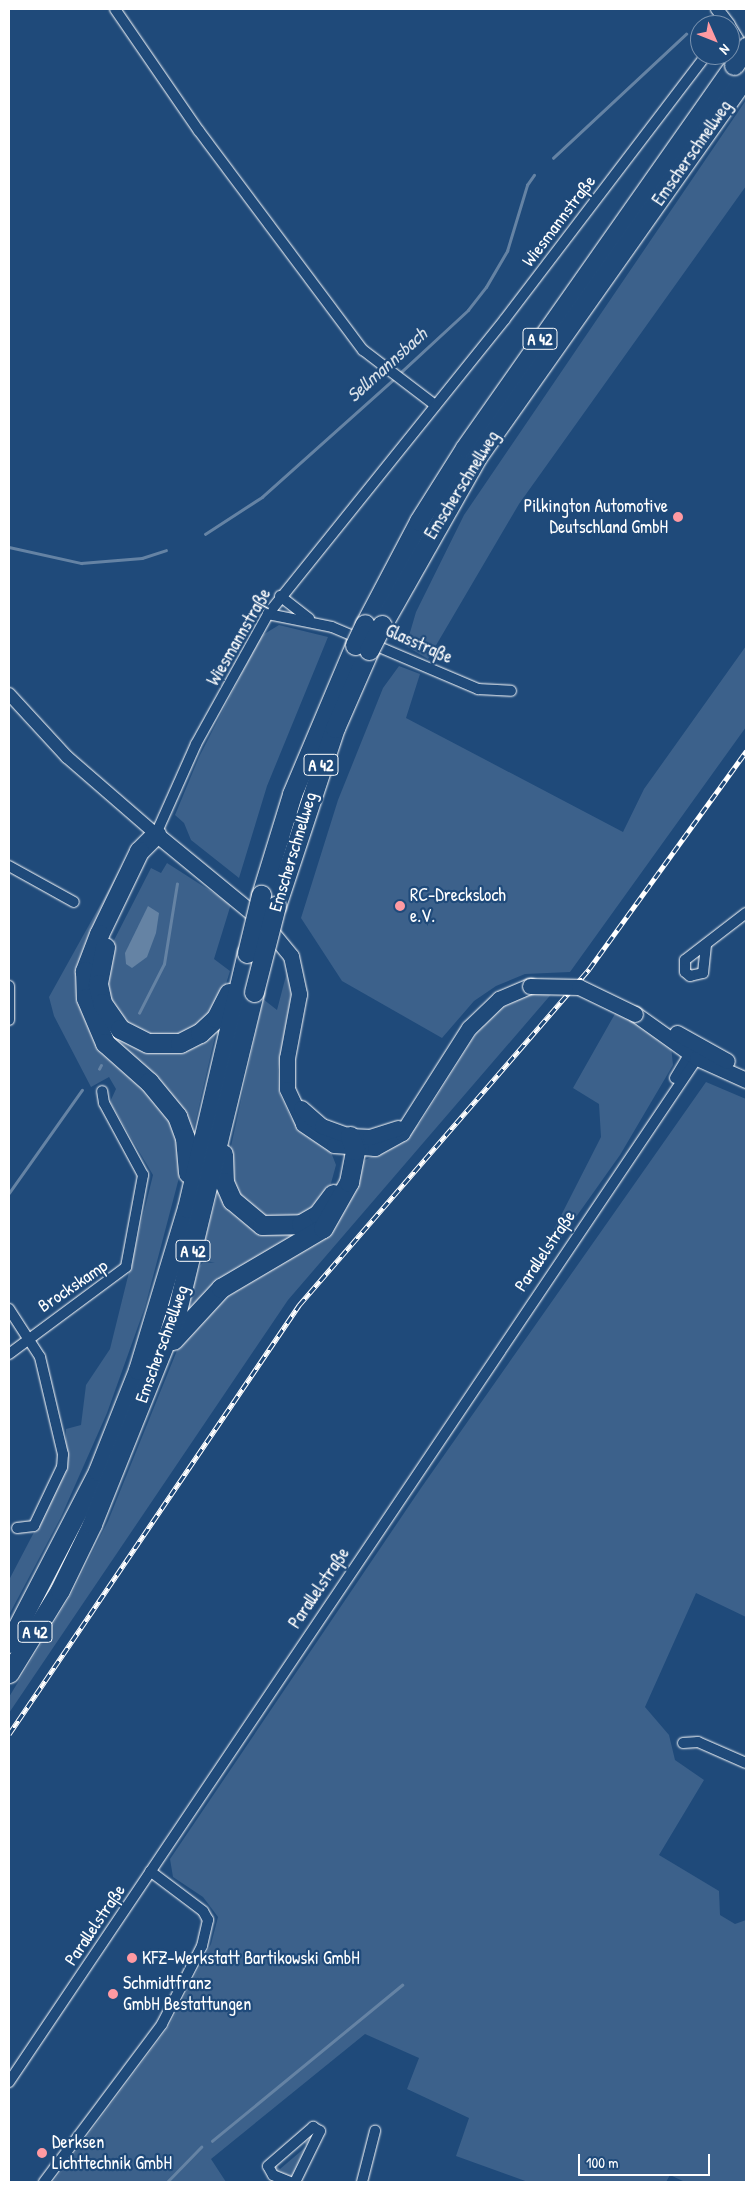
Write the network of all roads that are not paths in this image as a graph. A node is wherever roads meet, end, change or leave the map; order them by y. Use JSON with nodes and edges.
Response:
{"nodes":[{"id":1,"x":115,"y":9,"type":"edge"},
{"id":2,"x":746,"y":47,"type":"edge"},
{"id":3,"x":698,"y":65,"type":"edge"},
{"id":4,"x":743,"y":69,"type":"edge"},
{"id":5,"x":435,"y":406,"type":"junction"},
{"id":6,"x":280,"y":596,"type":"junction"},
{"id":7,"x":268,"y":614,"type":"junction"},
{"id":8,"x":314,"y":622,"type":"junction"},
{"id":9,"x":511,"y":691,"type":"dead end"},
{"id":10,"x":9,"y":694,"type":"edge"},
{"id":11,"x":156,"y":834,"type":"junction"},
{"id":12,"x":9,"y":866,"type":"edge"},
{"id":13,"x":269,"y":900,"type":"junction"},
{"id":14,"x":74,"y":902,"type":"dead end"},
{"id":15,"x":746,"y":913,"type":"edge"},
{"id":16,"x":706,"y":945,"type":"dead end"},
{"id":17,"x":243,"y":983,"type":"junction"},
{"id":18,"x":9,"y":986,"type":"edge"},
{"id":19,"x":9,"y":1020,"type":"edge"},
{"id":20,"x":697,"y":1051,"type":"junction"},
{"id":21,"x":746,"y":1070,"type":"edge"},
{"id":22,"x":746,"y":1080,"type":"edge"},
{"id":23,"x":102,"y":1091,"type":"dead end"},
{"id":24,"x":225,"y":1115,"type":"junction"},
{"id":25,"x":349,"y":1145,"type":"junction"},
{"id":26,"x":187,"y":1208,"type":"junction"},
{"id":27,"x":9,"y":1309,"type":"edge"},
{"id":28,"x":30,"y":1335,"type":"junction"},
{"id":29,"x":9,"y":1354,"type":"edge"},
{"id":30,"x":150,"y":1383,"type":"junction"},
{"id":31,"x":18,"y":1528,"type":"dead end"},
{"id":32,"x":9,"y":1643,"type":"edge"},
{"id":33,"x":9,"y":1673,"type":"edge"},
{"id":34,"x":683,"y":1743,"type":"dead end"},
{"id":35,"x":746,"y":1763,"type":"edge"},
{"id":36,"x":150,"y":1871,"type":"junction"},
{"id":37,"x":9,"y":2082,"type":"edge"},
{"id":38,"x":375,"y":2131,"type":"dead end"},
{"id":39,"x":271,"y":2179,"type":"edge"},
{"id":40,"x":44,"y":2182,"type":"edge"},
{"id":41,"x":290,"y":2182,"type":"edge"},
{"id":42,"x":295,"y":2182,"type":"edge"},
{"id":43,"x":362,"y":2182,"type":"edge"}],
"edges":[{"from":1,"to":5,"type":"street"},
{"from":2,"to":4,"type":"highway","name":"Emscherschnellweg","number":"A 42","bridge":true},
{"from":3,"to":5,"type":"street","name":"Wiesmannstraße"},
{"from":4,"to":13,"type":"highway","name":"Emscherschnellweg","number":"A 42","bridge":true},
{"from":5,"to":6,"type":"street","name":"Wiesmannstraße"},
{"from":6,"to":7,"type":"street","name":"Wiesmannstraße"},
{"from":6,"to":8,"type":"street","name":"Glasstraße"},
{"from":7,"to":8,"type":"street","name":"Glasstraße"},
{"from":7,"to":11,"type":"street","name":"Wiesmannstraße"},
{"from":8,"to":9,"type":"street","name":"Glasstraße"},
{"from":10,"to":11,"type":"street"},
{"from":11,"to":17,"type":"highway"},
{"from":11,"to":25,"type":"main road"},
{"from":11,"to":26,"type":"highway"},
{"from":12,"to":14,"type":"street"},
{"from":13,"to":17,"type":"highway","name":"Emscherschnellweg","number":"A 42","bridge":true},
{"from":13,"to":17,"type":"highway","name":"Emscherschnellweg","number":"A 42","bridge":true},
{"from":15,"to":16,"type":"street"},
{"from":17,"to":24,"type":"highway","name":"Emscherschnellweg","number":"A 42"},
{"from":17,"to":26,"type":"highway","name":"Emscherschnellweg","number":"A 42"},
{"from":18,"to":19,"type":"street"},
{"from":20,"to":21,"type":"main road"},
{"from":20,"to":22,"type":"main road"},
{"from":20,"to":25,"type":"main road","bridge":true},
{"from":20,"to":36,"type":"street","name":"Parallelstraße"},
{"from":23,"to":28,"type":"street","name":"Brockskamp"},
{"from":24,"to":25,"type":"highway"},
{"from":24,"to":30,"type":"highway","name":"Emscherschnellweg","number":"A 42"},
{"from":25,"to":30,"type":"highway"},
{"from":26,"to":32,"type":"highway","name":"Emscherschnellweg","number":"A 42"},
{"from":27,"to":28,"type":"street","name":"Brockskamp"},
{"from":28,"to":29,"type":"street"},
{"from":28,"to":31,"type":"street","name":"Brockskamp"},
{"from":30,"to":33,"type":"highway","name":"Emscherschnellweg","number":"A 42"},
{"from":34,"to":35,"type":"street"},
{"from":36,"to":37,"type":"street","name":"Parallelstraße"},
{"from":36,"to":40,"type":"street"},
{"from":38,"to":43,"type":"street"},
{"from":39,"to":41,"type":"street"},
{"from":39,"to":42,"type":"street"}]}
